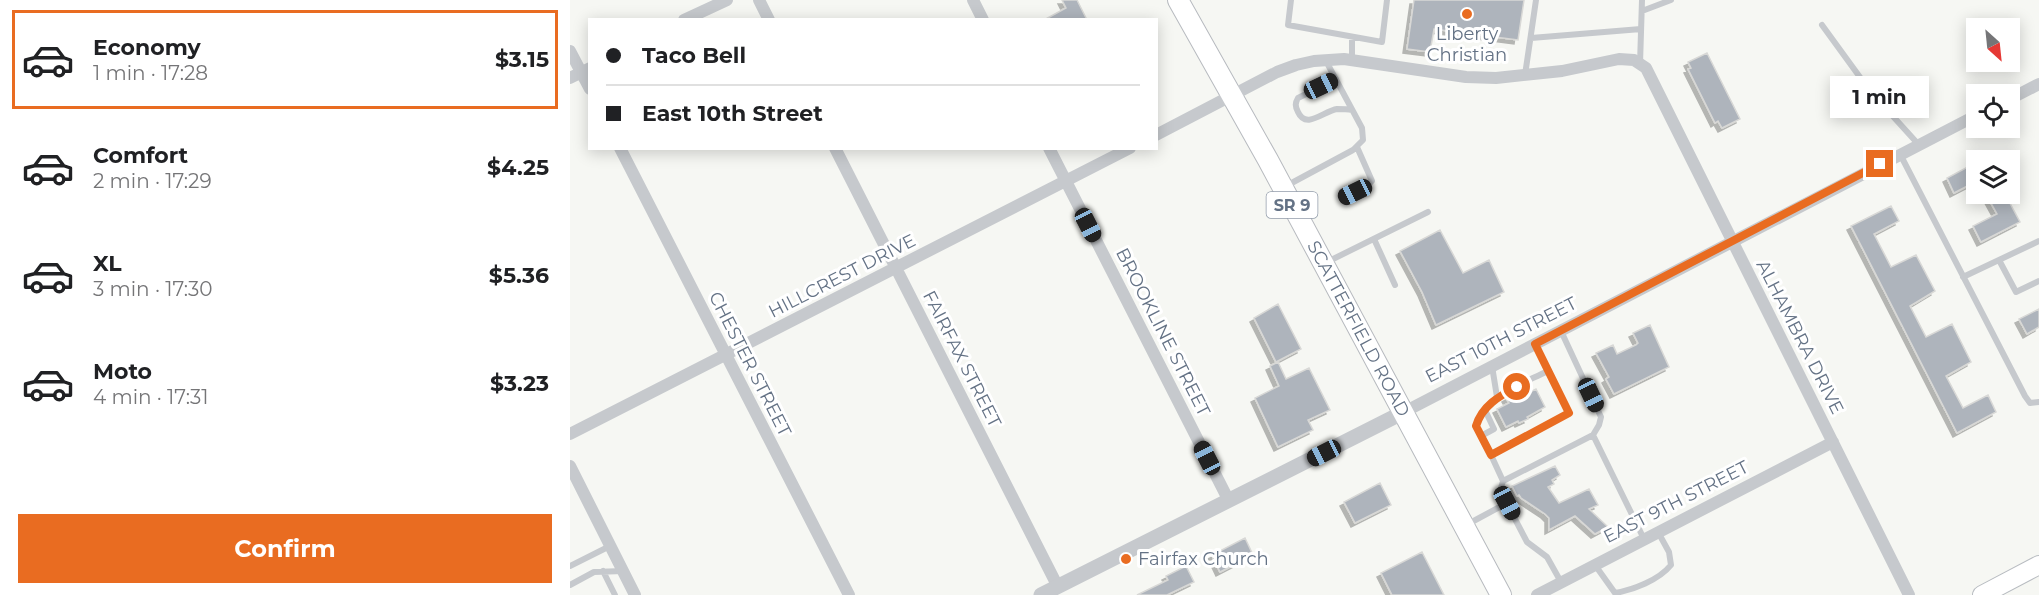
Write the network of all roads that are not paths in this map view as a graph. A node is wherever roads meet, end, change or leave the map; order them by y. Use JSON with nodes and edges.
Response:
{"nodes":[{"id":1,"x":727,"y":0,"type":"edge"},
{"id":2,"x":759,"y":0,"type":"edge"},
{"id":3,"x":973,"y":0,"type":"edge"},
{"id":4,"x":1179,"y":0,"type":"edge"},
{"id":5,"x":1291,"y":0,"type":"edge"},
{"id":6,"x":1387,"y":0,"type":"edge"},
{"id":7,"x":1536,"y":0,"type":"edge"},
{"id":8,"x":1642,"y":0,"type":"edge"},
{"id":9,"x":1671,"y":0,"type":"edge"},
{"id":10,"x":1642,"y":12,"type":"junction"},
{"id":11,"x":688,"y":18,"type":"edge"},
{"id":12,"x":768,"y":18,"type":"edge"},
{"id":13,"x":982,"y":18,"type":"edge"},
{"id":14,"x":1822,"y":25,"type":"dead end"},
{"id":15,"x":1641,"y":29,"type":"junction"},
{"id":16,"x":1352,"y":37,"type":"junction"},
{"id":17,"x":1531,"y":38,"type":"junction"},
{"id":18,"x":570,"y":51,"type":"edge"},
{"id":19,"x":1326,"y":60,"type":"junction"},
{"id":20,"x":1352,"y":60,"type":"junction"},
{"id":21,"x":1640,"y":64,"type":"junction"},
{"id":22,"x":580,"y":73,"type":"edge"},
{"id":23,"x":1525,"y":76,"type":"junction"},
{"id":24,"x":1336,"y":79,"type":"junction"},
{"id":25,"x":2039,"y":84,"type":"edge"},
{"id":26,"x":588,"y":86,"type":"edge"},
{"id":27,"x":2020,"y":94,"type":"edge"},
{"id":28,"x":1232,"y":96,"type":"junction"},
{"id":29,"x":1352,"y":110,"type":"junction"},
{"id":30,"x":1966,"y":121,"type":"edge"},
{"id":31,"x":1158,"y":134,"type":"edge"},
{"id":32,"x":1919,"y":145,"type":"junction"},
{"id":33,"x":1357,"y":147,"type":"junction"},
{"id":34,"x":621,"y":150,"type":"edge"},
{"id":35,"x":836,"y":150,"type":"edge"},
{"id":36,"x":1050,"y":150,"type":"edge"},
{"id":37,"x":1126,"y":150,"type":"edge"},
{"id":38,"x":1900,"y":154,"type":"junction"},
{"id":39,"x":1066,"y":182,"type":"junction"},
{"id":40,"x":1282,"y":187,"type":"junction"},
{"id":41,"x":1343,"y":198,"type":"dead end"},
{"id":42,"x":1428,"y":212,"type":"dead end"},
{"id":43,"x":1374,"y":239,"type":"junction"},
{"id":44,"x":2039,"y":241,"type":"edge"},
{"id":45,"x":1732,"y":242,"type":"junction"},
{"id":46,"x":1999,"y":260,"type":"junction"},
{"id":47,"x":1324,"y":264,"type":"junction"},
{"id":48,"x":896,"y":269,"type":"junction"},
{"id":49,"x":1963,"y":277,"type":"junction"},
{"id":50,"x":2039,"y":281,"type":"edge"},
{"id":51,"x":1395,"y":285,"type":"dead end"},
{"id":52,"x":1561,"y":331,"type":"junction"},
{"id":53,"x":1535,"y":344,"type":"junction"},
{"id":54,"x":725,"y":355,"type":"junction"},
{"id":55,"x":1492,"y":366,"type":"junction"},
{"id":56,"x":1548,"y":371,"type":"junction"},
{"id":57,"x":1497,"y":397,"type":"junction"},
{"id":58,"x":2039,"y":402,"type":"edge"},
{"id":59,"x":1485,"y":410,"type":"junction"},
{"id":60,"x":1404,"y":412,"type":"junction"},
{"id":61,"x":570,"y":435,"type":"edge"},
{"id":62,"x":1593,"y":435,"type":"junction"},
{"id":63,"x":1480,"y":436,"type":"junction"},
{"id":64,"x":1833,"y":442,"type":"junction"},
{"id":65,"x":1491,"y":455,"type":"junction"},
{"id":66,"x":570,"y":466,"type":"edge"},
{"id":67,"x":1503,"y":481,"type":"junction"},
{"id":68,"x":1229,"y":501,"type":"junction"},
{"id":69,"x":1507,"y":503,"type":"junction"},
{"id":70,"x":1464,"y":526,"type":"junction"},
{"id":71,"x":1658,"y":532,"type":"junction"},
{"id":72,"x":1644,"y":539,"type":"junction"},
{"id":73,"x":610,"y":546,"type":"junction"},
{"id":74,"x":1595,"y":565,"type":"junction"},
{"id":75,"x":2039,"y":565,"type":"edge"},
{"id":76,"x":570,"y":566,"type":"edge"},
{"id":77,"x":603,"y":571,"type":"junction"},
{"id":78,"x":623,"y":571,"type":"junction"},
{"id":79,"x":1561,"y":582,"type":"junction"},
{"id":80,"x":570,"y":585,"type":"edge"},
{"id":81,"x":1058,"y":587,"type":"junction"},
{"id":82,"x":615,"y":595,"type":"edge"},
{"id":83,"x":635,"y":595,"type":"edge"},
{"id":84,"x":849,"y":595,"type":"edge"},
{"id":85,"x":1041,"y":595,"type":"edge"},
{"id":86,"x":1501,"y":595,"type":"edge"},
{"id":87,"x":1537,"y":595,"type":"edge"},
{"id":88,"x":1909,"y":595,"type":"edge"},
{"id":89,"x":1982,"y":595,"type":"edge"}],
"edges":[{"from":1,"to":11,"type":"street"},
{"from":2,"to":12,"type":"street"},
{"from":3,"to":13,"type":"street"},
{"from":4,"to":28,"type":"main road","name":"SCATTERFIELD ROAD","number":"SR 9"},
{"from":5,"to":16,"type":"lane"},
{"from":6,"to":16,"type":"lane"},
{"from":7,"to":17,"type":"lane"},
{"from":8,"to":10,"type":"lane"},
{"from":9,"to":10,"type":"lane"},
{"from":10,"to":15,"type":"lane"},
{"from":14,"to":32,"type":"lane"},
{"from":15,"to":17,"type":"lane"},
{"from":15,"to":21,"type":"lane"},
{"from":16,"to":20,"type":"lane"},
{"from":17,"to":23,"type":"lane"},
{"from":18,"to":22,"type":"street"},
{"from":19,"to":20,"type":"street"},
{"from":19,"to":24,"type":"lane"},
{"from":19,"to":28,"type":"street"},
{"from":20,"to":23,"type":"street"},
{"from":21,"to":23,"type":"street"},
{"from":21,"to":45,"type":"street","name":"ALHAMBRA DRIVE"},
{"from":22,"to":26,"type":"street"},
{"from":24,"to":29,"type":"lane"},
{"from":24,"to":29,"type":"lane"},
{"from":25,"to":27,"type":"street"},
{"from":28,"to":31,"type":"street"},
{"from":28,"to":40,"type":"main road","name":"SCATTERFIELD ROAD","number":"SR 9"},
{"from":29,"to":33,"type":"lane"},
{"from":30,"to":32,"type":"street","name":"EAST 10TH STREET"},
{"from":32,"to":38,"type":"street","name":"EAST 10TH STREET"},
{"from":33,"to":40,"type":"lane"},
{"from":33,"to":41,"type":"lane"},
{"from":34,"to":54,"type":"street","name":"CHESTER STREET"},
{"from":35,"to":48,"type":"street","name":"FAIRFAX STREET"},
{"from":36,"to":39,"type":"street","name":"BROOKLINE STREET"},
{"from":37,"to":39,"type":"street","name":"HILLCREST DRIVE"},
{"from":38,"to":45,"type":"street","name":"EAST 10TH STREET"},
{"from":38,"to":49,"type":"lane"},
{"from":39,"to":48,"type":"street","name":"HILLCREST DRIVE"},
{"from":39,"to":68,"type":"street","name":"BROOKLINE STREET"},
{"from":40,"to":47,"type":"main road","name":"SCATTERFIELD ROAD","number":"SR 9"},
{"from":42,"to":43,"type":"lane"},
{"from":43,"to":47,"type":"lane"},
{"from":43,"to":51,"type":"lane"},
{"from":44,"to":46,"type":"lane"},
{"from":45,"to":52,"type":"street","name":"EAST 10TH STREET"},
{"from":45,"to":64,"type":"street","name":"ALHAMBRA DRIVE"},
{"from":46,"to":49,"type":"lane"},
{"from":46,"to":50,"type":"lane"},
{"from":47,"to":60,"type":"main road","name":"SCATTERFIELD ROAD","number":"SR 9"},
{"from":48,"to":54,"type":"street","name":"HILLCREST DRIVE"},
{"from":48,"to":81,"type":"street","name":"FAIRFAX STREET"},
{"from":49,"to":58,"type":"lane"},
{"from":52,"to":53,"type":"street","name":"EAST 10TH STREET"},
{"from":52,"to":62,"type":"lane"},
{"from":53,"to":55,"type":"street","name":"EAST 10TH STREET"},
{"from":53,"to":56,"type":"lane"},
{"from":54,"to":61,"type":"street","name":"HILLCREST DRIVE"},
{"from":54,"to":84,"type":"street","name":"CHESTER STREET"},
{"from":55,"to":57,"type":"lane"},
{"from":55,"to":60,"type":"street","name":"EAST 10TH STREET"},
{"from":56,"to":57,"type":"lane"},
{"from":56,"to":65,"type":"lane"},
{"from":57,"to":59,"type":"lane"},
{"from":59,"to":63,"type":"lane"},
{"from":59,"to":63,"type":"lane"},
{"from":60,"to":68,"type":"street","name":"EAST 10TH STREET"},
{"from":60,"to":70,"type":"main road","name":"SCATTERFIELD ROAD","number":"SR 9"},
{"from":62,"to":67,"type":"lane"},
{"from":62,"to":72,"type":"lane"},
{"from":63,"to":65,"type":"lane"},
{"from":64,"to":71,"type":"street","name":"EAST 9TH STREET"},
{"from":64,"to":88,"type":"street","name":"ALHAMBRA DRIVE"},
{"from":65,"to":67,"type":"lane"},
{"from":66,"to":73,"type":"street"},
{"from":67,"to":69,"type":"lane"},
{"from":68,"to":81,"type":"street","name":"EAST 10TH STREET"},
{"from":69,"to":70,"type":"lane"},
{"from":69,"to":79,"type":"lane"},
{"from":70,"to":86,"type":"main road","name":"SCATTERFIELD ROAD","number":"SR 9"},
{"from":71,"to":72,"type":"street","name":"EAST 9TH STREET"},
{"from":71,"to":74,"type":"lane"},
{"from":72,"to":74,"type":"street","name":"EAST 9TH STREET"},
{"from":73,"to":76,"type":"lane"},
{"from":73,"to":78,"type":"street"},
{"from":74,"to":79,"type":"street","name":"EAST 9TH STREET"},
{"from":75,"to":89,"type":"main road"},
{"from":77,"to":78,"type":"lane"},
{"from":77,"to":80,"type":"lane"},
{"from":77,"to":82,"type":"lane"},
{"from":78,"to":83,"type":"street"},
{"from":79,"to":87,"type":"street","name":"EAST 9TH STREET"},
{"from":81,"to":85,"type":"street","name":"EAST 10TH STREET"}]}
